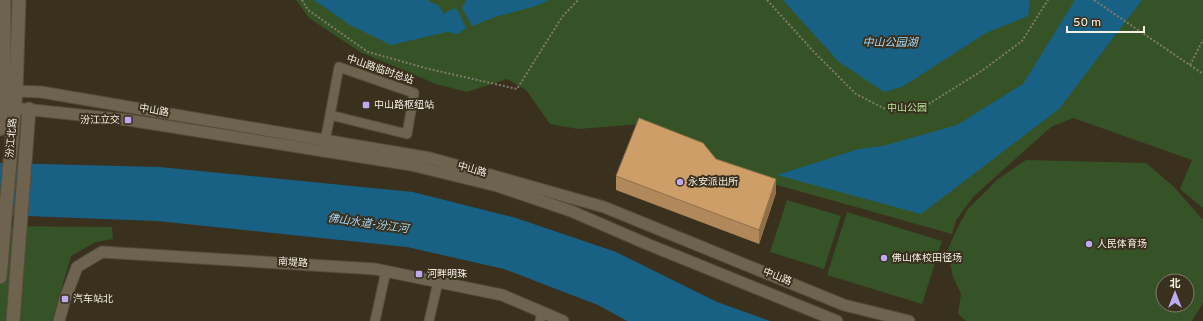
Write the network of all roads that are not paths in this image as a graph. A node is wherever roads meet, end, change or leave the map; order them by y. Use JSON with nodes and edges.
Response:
{"nodes":[{"id":1,"x":4,"y":0,"type":"edge"},
{"id":2,"x":19,"y":0,"type":"edge"},
{"id":3,"x":7,"y":90,"type":"edge"},
{"id":4,"x":30,"y":91,"type":"junction"},
{"id":5,"x":29,"y":109,"type":"junction"},
{"id":6,"x":5,"y":110,"type":"edge"},
{"id":7,"x":330,"y":115,"type":"junction"},
{"id":8,"x":0,"y":129,"type":"edge"},
{"id":9,"x":326,"y":140,"type":"junction"},
{"id":10,"x":323,"y":152,"type":"junction"},
{"id":11,"x":386,"y":271,"type":"junction"},
{"id":12,"x":0,"y":277,"type":"edge"},
{"id":13,"x":438,"y":282,"type":"junction"},
{"id":14,"x":541,"y":317,"type":"edge"},
{"id":15,"x":13,"y":321,"type":"edge"},
{"id":16,"x":59,"y":321,"type":"edge"},
{"id":17,"x":375,"y":321,"type":"edge"},
{"id":18,"x":429,"y":321,"type":"edge"},
{"id":19,"x":563,"y":321,"type":"edge"},
{"id":20,"x":837,"y":321,"type":"edge"},
{"id":21,"x":909,"y":321,"type":"edge"}],
"edges":[{"from":1,"to":3,"type":"main road","name":"汾江北路"},
{"from":2,"to":3,"type":"main road","name":"汾江北路"},
{"from":3,"to":4,"type":"street","name":"中山路"},
{"from":3,"to":6,"type":"main road","name":"汾江北路"},
{"from":4,"to":5,"type":"street"},
{"from":4,"to":9,"type":"street","name":"中山路"},
{"from":5,"to":6,"type":"street","name":"中山路"},
{"from":5,"to":10,"type":"street","name":"中山路"},
{"from":5,"to":15,"type":"main road"},
{"from":6,"to":8,"type":"main road","name":"汾江北路"},
{"from":6,"to":12,"type":"main road","name":"汾江北路"},
{"from":7,"to":7,"type":"street","name":"中山路临时总站"},
{"from":7,"to":9,"type":"street"},
{"from":9,"to":10,"type":"street"},
{"from":9,"to":21,"type":"street","name":"中山路"},
{"from":10,"to":20,"type":"street","name":"中山路"},
{"from":11,"to":13,"type":"street","name":"南堤路"},
{"from":11,"to":16,"type":"street","name":"南堤路"},
{"from":11,"to":17,"type":"street"},
{"from":13,"to":14,"type":"street","name":"南堤路"},
{"from":13,"to":18,"type":"street"},
{"from":14,"to":19,"type":"street","name":"南堤路"}]}
